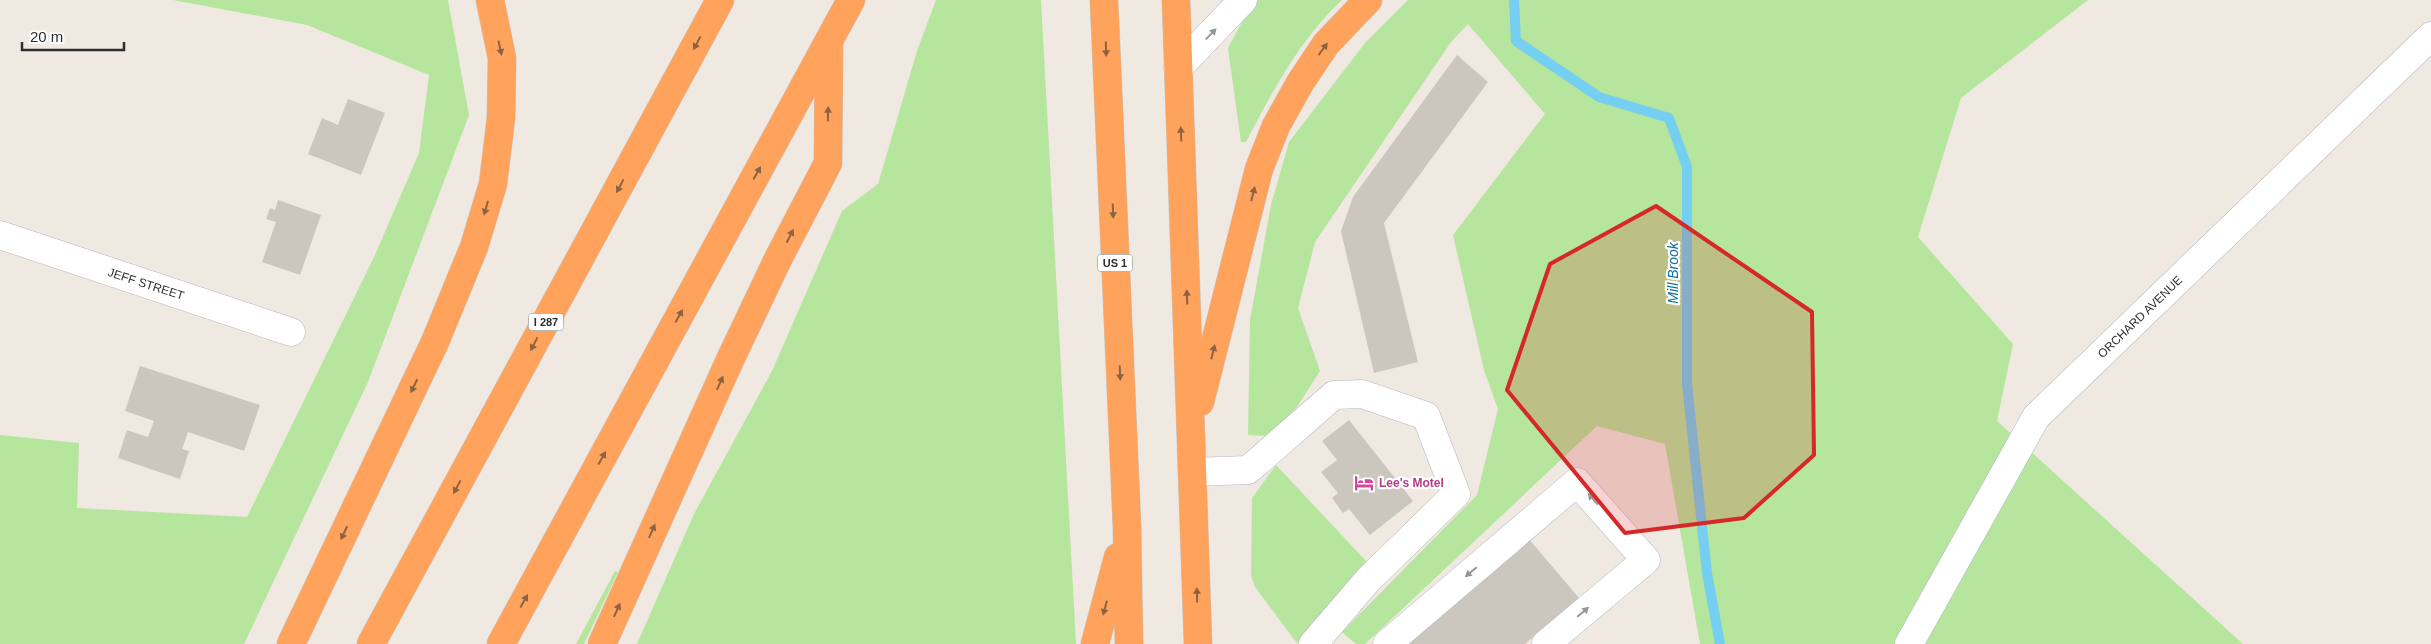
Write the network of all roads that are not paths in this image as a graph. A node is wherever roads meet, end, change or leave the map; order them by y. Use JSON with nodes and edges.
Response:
{"nodes":[{"id":1,"x":490,"y":0,"type":"edge"},
{"id":2,"x":720,"y":0,"type":"edge"},
{"id":3,"x":851,"y":0,"type":"edge"},
{"id":4,"x":1104,"y":0,"type":"edge"},
{"id":5,"x":1176,"y":0,"type":"edge"},
{"id":6,"x":1243,"y":0,"type":"edge"},
{"id":7,"x":1368,"y":0,"type":"edge"},
{"id":8,"x":2431,"y":36,"type":"edge"},
{"id":9,"x":829,"y":41,"type":"junction"},
{"id":10,"x":1178,"y":68,"type":"junction"},
{"id":11,"x":0,"y":236,"type":"edge"},
{"id":12,"x":291,"y":332,"type":"dead end"},
{"id":13,"x":1192,"y":433,"type":"junction"},
{"id":14,"x":1194,"y":472,"type":"junction"},
{"id":15,"x":1126,"y":527,"type":"junction"},
{"id":16,"x":291,"y":644,"type":"edge"},
{"id":17,"x":371,"y":644,"type":"edge"},
{"id":18,"x":501,"y":644,"type":"edge"},
{"id":19,"x":602,"y":644,"type":"edge"},
{"id":20,"x":1095,"y":644,"type":"edge"},
{"id":21,"x":1129,"y":644,"type":"edge"},
{"id":22,"x":1198,"y":644,"type":"edge"},
{"id":23,"x":1313,"y":644,"type":"edge"},
{"id":24,"x":1387,"y":644,"type":"edge"},
{"id":25,"x":1546,"y":644,"type":"edge"},
{"id":26,"x":1909,"y":644,"type":"edge"}],
"edges":[{"from":1,"to":16,"type":"highway","one_way":true},
{"from":2,"to":17,"type":"highway","number":"I 287","one_way":true},
{"from":3,"to":9,"type":"highway"},
{"from":4,"to":15,"type":"highway","number":"US 1","one_way":true},
{"from":5,"to":10,"type":"highway"},
{"from":10,"to":6,"type":"street","one_way":true},
{"from":13,"to":7,"type":"highway","one_way":true},
{"from":8,"to":26,"type":"street","name":"ORCHARD AVENUE"},
{"from":18,"to":9,"type":"highway","one_way":true},
{"from":19,"to":9,"type":"highway","one_way":true},
{"from":13,"to":10,"type":"highway","one_way":true},
{"from":11,"to":12,"type":"street","name":"JEFF STREET"},
{"from":13,"to":14,"type":"highway"},
{"from":22,"to":14,"type":"highway","one_way":true},
{"from":14,"to":23,"type":"street"},
{"from":15,"to":20,"type":"highway","one_way":true},
{"from":15,"to":21,"type":"highway","number":"US 1"},
{"from":25,"to":24,"type":"street","one_way":true}]}
